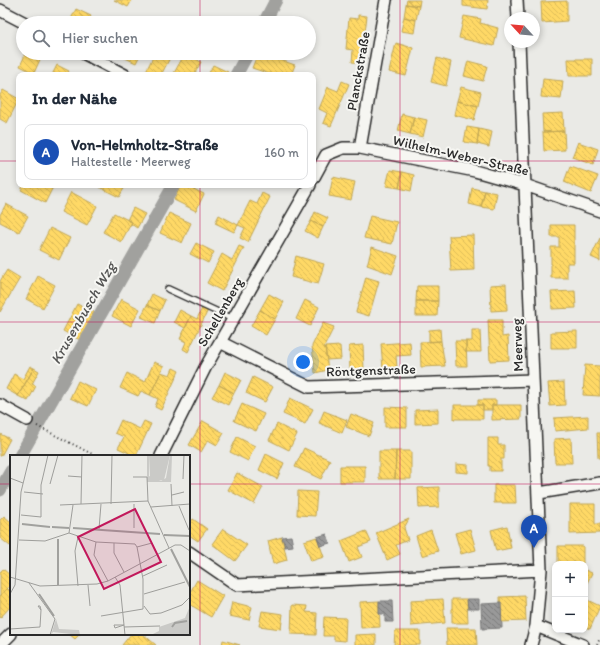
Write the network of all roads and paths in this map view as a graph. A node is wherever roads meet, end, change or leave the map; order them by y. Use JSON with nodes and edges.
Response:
{"nodes":[{"id":1,"x":386,"y":0,"type":"edge"},
{"id":2,"x":517,"y":0,"type":"edge"},
{"id":3,"x":0,"y":10,"type":"edge"},
{"id":4,"x":518,"y":12,"type":"edge"},
{"id":5,"x":16,"y":18,"type":"edge"},
{"id":6,"x":519,"y":48,"type":"edge"},
{"id":7,"x":96,"y":60,"type":"edge"},
{"id":8,"x":119,"y":72,"type":"edge"},
{"id":9,"x":360,"y":148,"type":"junction"},
{"id":10,"x":316,"y":174,"type":"edge"},
{"id":11,"x":525,"y":185,"type":"junction"},
{"id":12,"x":308,"y":188,"type":"edge"},
{"id":13,"x":600,"y":212,"type":"edge"},
{"id":14,"x":168,"y":289,"type":"dead end"},
{"id":15,"x":233,"y":319,"type":"junction"},
{"id":16,"x":220,"y":342,"type":"junction"},
{"id":17,"x":533,"y":380,"type":"junction"},
{"id":18,"x":0,"y":405,"type":"edge"},
{"id":19,"x":27,"y":420,"type":"dead end"},
{"id":20,"x":45,"y":431,"type":"dead end"},
{"id":21,"x":94,"y":455,"type":"edge"},
{"id":22,"x":162,"y":455,"type":"edge"},
{"id":23,"x":600,"y":483,"type":"edge"},
{"id":24,"x":538,"y":494,"type":"junction"},
{"id":25,"x":190,"y":553,"type":"edge"},
{"id":26,"x":541,"y":570,"type":"junction"},
{"id":27,"x":536,"y":626,"type":"junction"},
{"id":28,"x":11,"y":635,"type":"edge"},
{"id":29,"x":600,"y":638,"type":"edge"},
{"id":30,"x":2,"y":645,"type":"edge"},
{"id":31,"x":531,"y":645,"type":"edge"},
{"id":32,"x":584,"y":645,"type":"edge"},
{"id":33,"x":597,"y":645,"type":"edge"}],
"edges":[{"from":1,"to":9,"type":"street","name":"Planckstraße"},
{"from":2,"to":4,"type":"street"},
{"from":3,"to":5,"type":"street"},
{"from":6,"to":11,"type":"street","name":"Meerweg"},
{"from":7,"to":8,"type":"street"},
{"from":9,"to":10,"type":"street"},
{"from":9,"to":11,"type":"street","name":"Wilhelm-Weber-Straße"},
{"from":11,"to":13,"type":"street","name":"Wilhelm-Weber-Straße"},
{"from":11,"to":17,"type":"street","name":"Meerweg"},
{"from":12,"to":15,"type":"street","name":"Schellenberg"},
{"from":14,"to":15,"type":"lane"},
{"from":15,"to":16,"type":"street","name":"Schellenberg"},
{"from":16,"to":17,"type":"street","name":"Röntgenstraße"},
{"from":16,"to":22,"type":"street","name":"Schellenberg"},
{"from":17,"to":24,"type":"street","name":"Meerweg"},
{"from":18,"to":19,"type":"street"},
{"from":20,"to":21,"type":"path"},
{"from":23,"to":24,"type":"street"},
{"from":24,"to":26,"type":"street","name":"Meerweg"},
{"from":25,"to":26,"type":"street"},
{"from":26,"to":27,"type":"street","name":"Meerweg"},
{"from":27,"to":31,"type":"street","name":"Meerweg"},
{"from":27,"to":32,"type":"street"},
{"from":28,"to":30,"type":"street"},
{"from":29,"to":33,"type":"path"}]}
